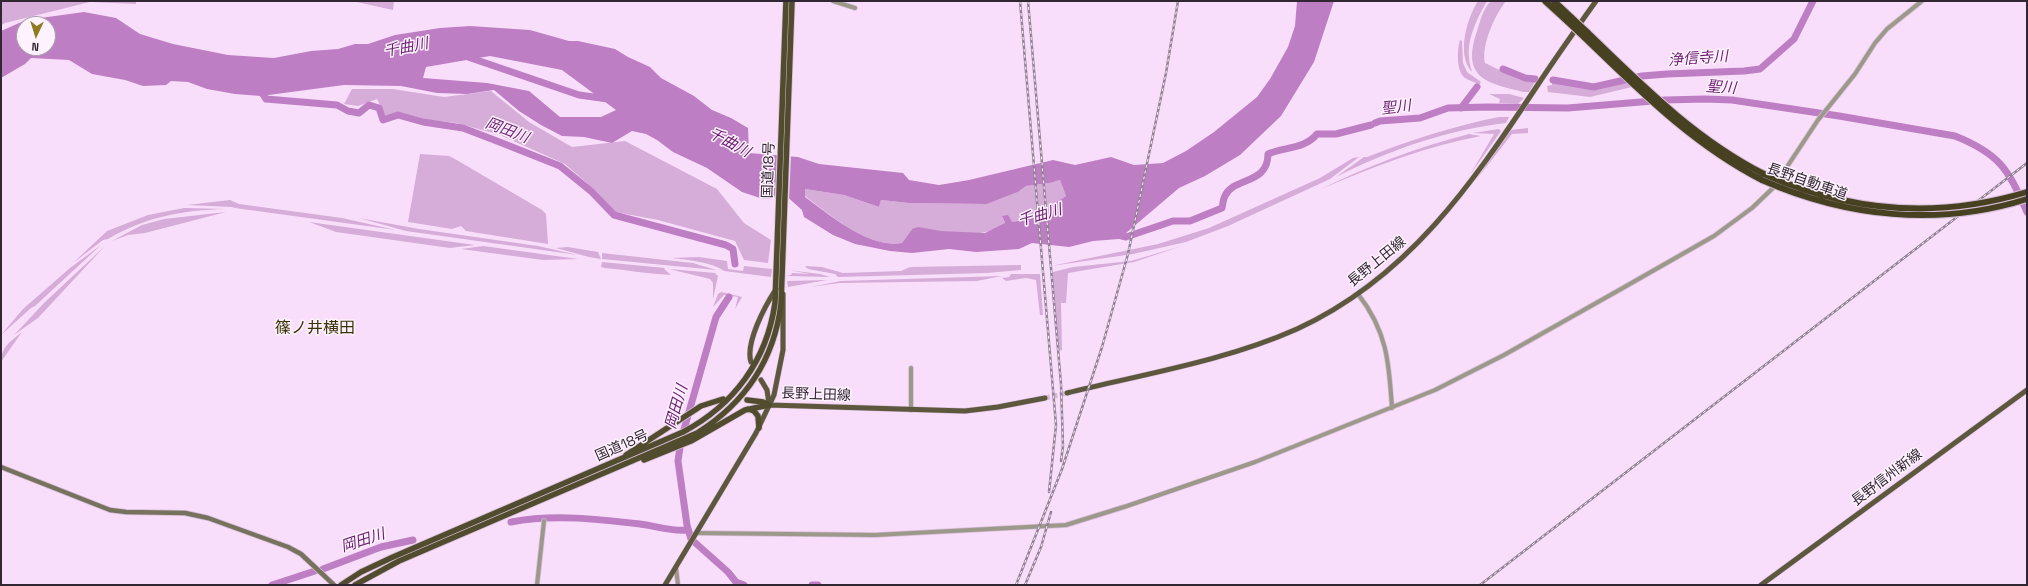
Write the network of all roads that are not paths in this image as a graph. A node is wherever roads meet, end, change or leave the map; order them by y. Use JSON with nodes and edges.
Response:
{"nodes":[{"id":1,"x":786,"y":1,"type":"edge"},
{"id":2,"x":792,"y":1,"type":"edge"},
{"id":3,"x":833,"y":1,"type":"edge"},
{"id":4,"x":1545,"y":1,"type":"edge"},
{"id":5,"x":1554,"y":1,"type":"edge"},
{"id":6,"x":1596,"y":1,"type":"edge"},
{"id":7,"x":1922,"y":1,"type":"edge"},
{"id":8,"x":855,"y":8,"type":"dead end"},
{"id":9,"x":788,"y":13,"type":"junction"},
{"id":10,"x":1570,"y":20,"type":"junction"},
{"id":11,"x":1763,"y":177,"type":"junction"},
{"id":12,"x":2027,"y":192,"type":"edge"},
{"id":13,"x":2027,"y":199,"type":"edge"},
{"id":14,"x":780,"y":277,"type":"junction"},
{"id":15,"x":782,"y":283,"type":"junction"},
{"id":16,"x":776,"y":288,"type":"junction"},
{"id":17,"x":1358,"y":294,"type":"junction"},
{"id":18,"x":751,"y":362,"type":"dead end"},
{"id":19,"x":911,"y":368,"type":"dead end"},
{"id":20,"x":761,"y":380,"type":"dead end"},
{"id":21,"x":2027,"y":390,"type":"edge"},
{"id":22,"x":1067,"y":393,"type":"tunnel mouth"},
{"id":23,"x":1045,"y":398,"type":"tunnel mouth"},
{"id":24,"x":723,"y":399,"type":"dead end"},
{"id":25,"x":747,"y":400,"type":"dead end"},
{"id":26,"x":769,"y":405,"type":"junction"},
{"id":27,"x":1392,"y":408,"type":"junction"},
{"id":28,"x":748,"y":409,"type":"junction"},
{"id":29,"x":911,"y":410,"type":"junction"},
{"id":30,"x":759,"y":428,"type":"junction"},
{"id":31,"x":691,"y":438,"type":"junction"},
{"id":32,"x":614,"y":463,"type":"junction"},
{"id":33,"x":1,"y":466,"type":"edge"},
{"id":34,"x":544,"y":521,"type":"dead end"},
{"id":35,"x":697,"y":533,"type":"junction"},
{"id":36,"x":676,"y":568,"type":"junction"},
{"id":37,"x":334,"y":585,"type":"edge"},
{"id":38,"x":341,"y":585,"type":"edge"},
{"id":39,"x":355,"y":585,"type":"edge"},
{"id":40,"x":537,"y":585,"type":"edge"},
{"id":41,"x":665,"y":585,"type":"edge"},
{"id":42,"x":678,"y":585,"type":"edge"},
{"id":43,"x":1761,"y":585,"type":"edge"}],
"edges":[{"from":1,"to":9,"type":"highway","name":"国道18号"},
{"from":2,"to":9,"type":"highway","name":"国道18号"},
{"from":3,"to":8,"type":"street"},
{"from":4,"to":10,"type":"highway","name":"長野自動車道"},
{"from":5,"to":10,"type":"highway","name":"長野自動車道"},
{"from":6,"to":17,"type":"main road","name":"長野上田線"},
{"from":7,"to":27,"type":"street"},
{"from":9,"to":14,"type":"highway","name":"国道18号"},
{"from":10,"to":11,"type":"highway","name":"長野自動車道","bridge":true},
{"from":11,"to":12,"type":"highway","name":"長野自動車道","bridge":true},
{"from":11,"to":13,"type":"highway","name":"長野自動車道","bridge":true},
{"from":14,"to":15,"type":"highway","name":"国道18号"},
{"from":14,"to":16,"type":"highway","name":"国道18号"},
{"from":15,"to":26,"type":"main road"},
{"from":15,"to":31,"type":"highway","name":"国道18号"},
{"from":16,"to":18,"type":"main road"},
{"from":16,"to":32,"type":"highway","name":"国道18号"},
{"from":17,"to":22,"type":"main road","name":"長野上田線"},
{"from":17,"to":27,"type":"street"},
{"from":19,"to":29,"type":"street"},
{"from":20,"to":26,"type":"main road"},
{"from":21,"to":43,"type":"main road","name":"長野信州新線"},
{"from":23,"to":29,"type":"main road","name":"長野上田線"},
{"from":24,"to":32,"type":"highway"},
{"from":25,"to":26,"type":"highway"},
{"from":26,"to":28,"type":"highway"},
{"from":26,"to":29,"type":"main road","name":"長野上田線"},
{"from":26,"to":30,"type":"main road","name":"長野上田線"},
{"from":27,"to":35,"type":"street"},
{"from":28,"to":30,"type":"highway"},
{"from":28,"to":31,"type":"highway"},
{"from":30,"to":35,"type":"main road","name":"長野上田線"},
{"from":31,"to":39,"type":"highway","name":"国道18号"},
{"from":32,"to":38,"type":"highway","name":"国道18号"},
{"from":33,"to":37,"type":"main road"},
{"from":34,"to":40,"type":"street"},
{"from":35,"to":36,"type":"main road","name":"長野上田線"},
{"from":36,"to":41,"type":"main road","name":"長野上田線"},
{"from":36,"to":42,"type":"street"}]}
